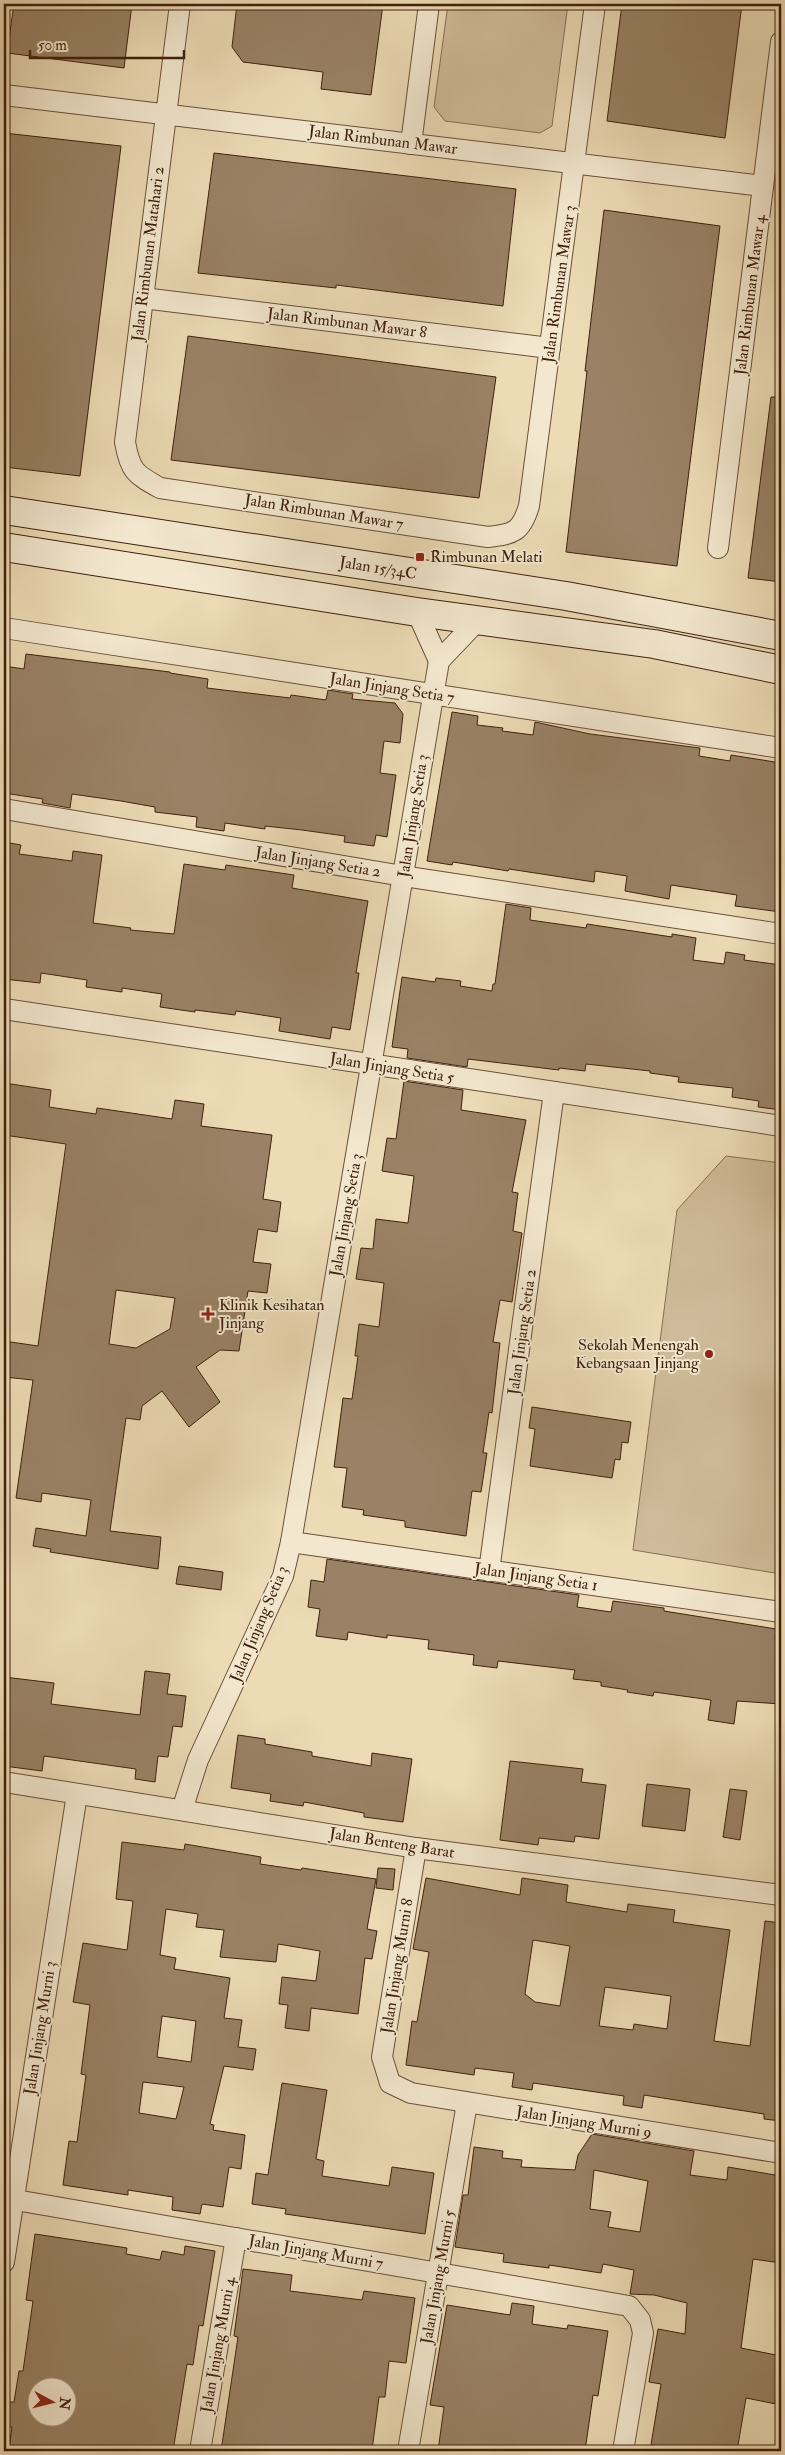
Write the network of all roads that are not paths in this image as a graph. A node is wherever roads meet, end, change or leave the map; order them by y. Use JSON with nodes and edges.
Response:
{"nodes":[{"id":1,"x":180,"y":4,"type":"edge"},
{"id":2,"x":429,"y":4,"type":"edge"},
{"id":3,"x":595,"y":4,"type":"edge"},
{"id":4,"x":781,"y":42,"type":"edge"},
{"id":5,"x":4,"y":95,"type":"edge"},
{"id":6,"x":166,"y":114,"type":"junction"},
{"id":7,"x":411,"y":144,"type":"junction"},
{"id":8,"x":574,"y":164,"type":"junction"},
{"id":9,"x":763,"y":186,"type":"junction"},
{"id":10,"x":143,"y":298,"type":"junction"},
{"id":11,"x":550,"y":348,"type":"junction"},
{"id":12,"x":160,"y":488,"type":"joint"},
{"id":13,"x":4,"y":510,"type":"edge"},
{"id":14,"x":488,"y":537,"type":"joint"},
{"id":15,"x":4,"y":547,"type":"edge"},
{"id":16,"x":718,"y":548,"type":"dead end"},
{"id":17,"x":417,"y":612,"type":"junction"},
{"id":18,"x":479,"y":619,"type":"junction"},
{"id":19,"x":4,"y":628,"type":"edge"},
{"id":20,"x":781,"y":636,"type":"edge"},
{"id":21,"x":439,"y":661,"type":"junction"},
{"id":22,"x":781,"y":670,"type":"edge"},
{"id":23,"x":433,"y":695,"type":"junction"},
{"id":24,"x":781,"y":748,"type":"edge"},
{"id":25,"x":4,"y":809,"type":"edge"},
{"id":26,"x":403,"y":876,"type":"junction"},
{"id":27,"x":781,"y":934,"type":"edge"},
{"id":28,"x":4,"y":1009,"type":"edge"},
{"id":29,"x":371,"y":1065,"type":"junction"},
{"id":30,"x":554,"y":1092,"type":"junction"},
{"id":31,"x":781,"y":1126,"type":"edge"},
{"id":32,"x":291,"y":1542,"type":"junction"},
{"id":33,"x":489,"y":1571,"type":"junction"},
{"id":34,"x":781,"y":1612,"type":"edge"},
{"id":35,"x":4,"y":1782,"type":"edge"},
{"id":36,"x":77,"y":1794,"type":"junction"},
{"id":37,"x":182,"y":1810,"type":"junction"},
{"id":38,"x":416,"y":1848,"type":"junction"},
{"id":39,"x":781,"y":1894,"type":"edge"},
{"id":40,"x":390,"y":2082,"type":"joint"},
{"id":41,"x":467,"y":2103,"type":"junction"},
{"id":42,"x":781,"y":2153,"type":"edge"},
{"id":43,"x":9,"y":2199,"type":"edge"},
{"id":44,"x":236,"y":2238,"type":"junction"},
{"id":45,"x":4,"y":2262,"type":"edge"},
{"id":46,"x":438,"y":2273,"type":"junction"},
{"id":47,"x":200,"y":2451,"type":"edge"},
{"id":48,"x":408,"y":2451,"type":"edge"},
{"id":49,"x":623,"y":2451,"type":"edge"}],
"edges":[{"from":1,"to":6,"type":"street","name":"Jalan Rimbunan Matahari 2"},
{"from":2,"to":7,"type":"street"},
{"from":3,"to":8,"type":"street","name":"Jalan Rimbunan Mawar 3"},
{"from":4,"to":9,"type":"street","name":"Jalan Rimbunan Mawar 4"},
{"from":5,"to":6,"type":"street","name":"Jalan Rimbunan Mawar"},
{"from":6,"to":7,"type":"street","name":"Jalan Rimbunan Mawar"},
{"from":6,"to":10,"type":"street","name":"Jalan Rimbunan Matahari 2"},
{"from":7,"to":8,"type":"street","name":"Jalan Rimbunan Mawar"},
{"from":8,"to":9,"type":"street","name":"Jalan Rimbunan Mawar"},
{"from":8,"to":11,"type":"street","name":"Jalan Rimbunan Mawar 3"},
{"from":9,"to":16,"type":"street","name":"Jalan Rimbunan Mawar 4"},
{"from":10,"to":11,"type":"street","name":"Jalan Rimbunan Mawar 8"},
{"from":10,"to":12,"type":"street","name":"Jalan Rimbunan Matahari 2"},
{"from":11,"to":14,"type":"street","name":"Jalan Rimbunan Mawar 3"},
{"from":12,"to":14,"type":"street","name":"Jalan Rimbunan Mawar 7"},
{"from":13,"to":20,"type":"street","name":"Jalan 15/34C"},
{"from":15,"to":17,"type":"street"},
{"from":17,"to":18,"type":"street"},
{"from":17,"to":21,"type":"street"},
{"from":18,"to":21,"type":"street"},
{"from":18,"to":22,"type":"street"},
{"from":19,"to":23,"type":"street","name":"Jalan Jinjang Setia 7"},
{"from":21,"to":23,"type":"street","name":"Jalan Jinjang Setia 3"},
{"from":23,"to":24,"type":"street","name":"Jalan Jinjang Setia 7"},
{"from":23,"to":26,"type":"street","name":"Jalan Jinjang Setia 3"},
{"from":25,"to":26,"type":"street","name":"Jalan Jinjang Setia 2"},
{"from":26,"to":27,"type":"street","name":"Jalan Jinjang Setia 2"},
{"from":26,"to":29,"type":"street","name":"Jalan Jinjang Setia 3"},
{"from":28,"to":29,"type":"street","name":"Jalan Jinjang Setia 5"},
{"from":29,"to":30,"type":"street","name":"Jalan Jinjang Setia 5"},
{"from":29,"to":32,"type":"street","name":"Jalan Jinjang Setia 3"},
{"from":30,"to":31,"type":"street","name":"Jalan Jinjang Setia 5"},
{"from":30,"to":33,"type":"street","name":"Jalan Jinjang Setia 2"},
{"from":32,"to":33,"type":"street","name":"Jalan Jinjang Setia 1"},
{"from":32,"to":37,"type":"street","name":"Jalan Jinjang Setia 3"},
{"from":33,"to":34,"type":"street","name":"Jalan Jinjang Setia 1"},
{"from":35,"to":36,"type":"street","name":"Jalan Benteng Barat"},
{"from":36,"to":37,"type":"street","name":"Jalan Benteng Barat"},
{"from":36,"to":43,"type":"street","name":"Jalan Jinjang Murni 3"},
{"from":37,"to":38,"type":"street","name":"Jalan Benteng Barat"},
{"from":38,"to":39,"type":"street","name":"Jalan Benteng Barat"},
{"from":38,"to":40,"type":"street","name":"Jalan Jinjang Murni 8"},
{"from":40,"to":41,"type":"street","name":"Jalan Jinjang Murni 9"},
{"from":41,"to":42,"type":"street","name":"Jalan Jinjang Murni 9"},
{"from":41,"to":46,"type":"street","name":"Jalan Jinjang Murni 5"},
{"from":43,"to":44,"type":"street","name":"Jalan Jinjang Murni 7"},
{"from":43,"to":45,"type":"street","name":"Jalan Jinjang Murni 3"},
{"from":44,"to":46,"type":"street","name":"Jalan Jinjang Murni 7"},
{"from":44,"to":47,"type":"street","name":"Jalan Jinjang Murni 4"},
{"from":46,"to":48,"type":"street","name":"Jalan Jinjang Murni 5"},
{"from":46,"to":49,"type":"street","name":"Jalan Jinjang Murni 7"}]}
